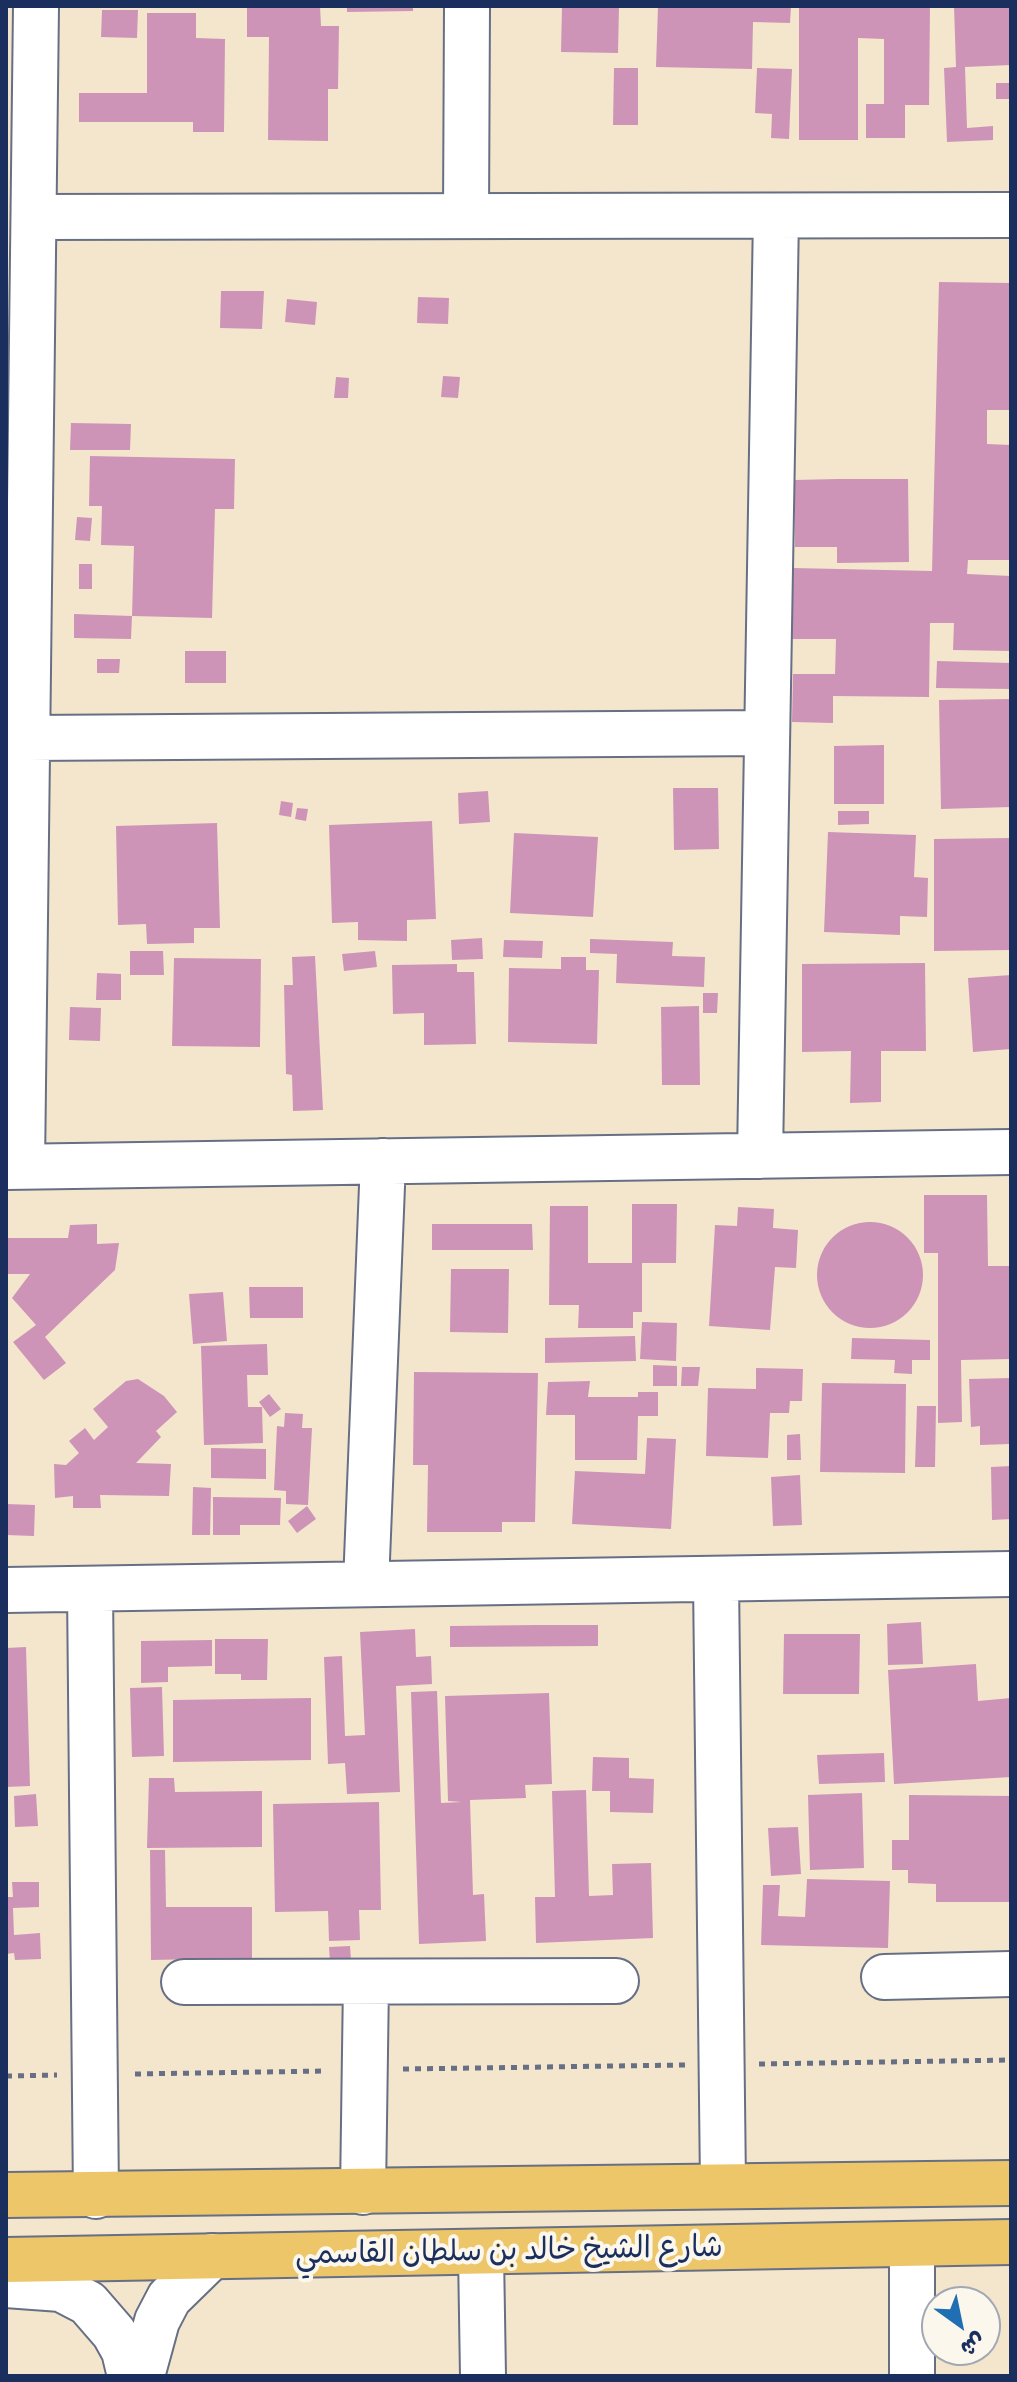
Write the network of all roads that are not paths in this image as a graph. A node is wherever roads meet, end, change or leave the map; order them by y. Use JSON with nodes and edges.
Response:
{"nodes":[{"id":1,"x":36,"y":6,"type":"edge"},
{"id":2,"x":467,"y":6,"type":"edge"},
{"id":3,"x":1011,"y":215,"type":"edge"},
{"id":4,"x":466,"y":216,"type":"junction"},
{"id":5,"x":776,"y":216,"type":"junction"},
{"id":6,"x":35,"y":217,"type":"junction"},
{"id":7,"x":767,"y":733,"type":"junction"},
{"id":8,"x":28,"y":738,"type":"junction"},
{"id":9,"x":1011,"y":1152,"type":"edge"},
{"id":10,"x":760,"y":1156,"type":"junction"},
{"id":11,"x":383,"y":1161,"type":"junction"},
{"id":12,"x":14,"y":1166,"type":"edge"},
{"id":13,"x":1011,"y":1574,"type":"edge"},
{"id":14,"x":716,"y":1580,"type":"junction"},
{"id":15,"x":366,"y":1584,"type":"junction"},
{"id":16,"x":90,"y":1589,"type":"junction"},
{"id":17,"x":6,"y":1590,"type":"edge"},
{"id":18,"x":1011,"y":1974,"type":"edge"},
{"id":19,"x":884,"y":1977,"type":"dead end"},
{"id":20,"x":616,"y":1981,"type":"dead end"},
{"id":21,"x":184,"y":1982,"type":"dead end"},
{"id":22,"x":366,"y":1982,"type":"junction"},
{"id":23,"x":1011,"y":2183,"type":"edge"},
{"id":24,"x":723,"y":2186,"type":"junction"},
{"id":25,"x":363,"y":2192,"type":"junction"},
{"id":26,"x":6,"y":2195,"type":"edge"},
{"id":27,"x":96,"y":2196,"type":"junction"},
{"id":28,"x":1011,"y":2242,"type":"edge"},
{"id":29,"x":912,"y":2244,"type":"junction"},
{"id":30,"x":481,"y":2254,"type":"junction"},
{"id":31,"x":212,"y":2256,"type":"junction"},
{"id":32,"x":6,"y":2260,"type":"edge"},
{"id":33,"x":6,"y":2285,"type":"edge"},
{"id":34,"x":130,"y":2376,"type":"edge"},
{"id":35,"x":142,"y":2376,"type":"edge"},
{"id":36,"x":483,"y":2376,"type":"edge"},
{"id":37,"x":912,"y":2376,"type":"edge"}],
"edges":[{"from":1,"to":6,"type":"street"},
{"from":2,"to":4,"type":"street"},
{"from":3,"to":5,"type":"street"},
{"from":4,"to":5,"type":"street"},
{"from":4,"to":6,"type":"street"},
{"from":5,"to":7,"type":"street"},
{"from":6,"to":8,"type":"street"},
{"from":7,"to":8,"type":"street"},
{"from":7,"to":10,"type":"street"},
{"from":8,"to":12,"type":"street"},
{"from":9,"to":10,"type":"street"},
{"from":10,"to":11,"type":"street"},
{"from":11,"to":12,"type":"street"},
{"from":11,"to":15,"type":"street"},
{"from":13,"to":14,"type":"street"},
{"from":14,"to":15,"type":"street"},
{"from":14,"to":24,"type":"street"},
{"from":15,"to":16,"type":"street"},
{"from":16,"to":17,"type":"street"},
{"from":16,"to":27,"type":"street"},
{"from":18,"to":19,"type":"street"},
{"from":20,"to":22,"type":"street"},
{"from":21,"to":22,"type":"street"},
{"from":22,"to":25,"type":"street"},
{"from":23,"to":24,"type":"main road","name":"شارع الشيخ خالد بن سلطان القاسمي"},
{"from":24,"to":25,"type":"main road","name":"شارع الشيخ خالد بن سلطان القاسمي"},
{"from":25,"to":27,"type":"main road","name":"شارع الشيخ خالد بن سلطان القاسمي"},
{"from":26,"to":27,"type":"main road","name":"شارع الشيخ خالد بن سلطان القاسمي"},
{"from":28,"to":29,"type":"main road","name":"شارع الشيخ خالد بن سلطان القاسمي"},
{"from":29,"to":30,"type":"main road","name":"شارع الشيخ خالد بن سلطان القاسمي"},
{"from":29,"to":37,"type":"street"},
{"from":30,"to":31,"type":"main road","name":"شارع الشيخ خالد بن سلطان القاسمي"},
{"from":30,"to":36,"type":"street"},
{"from":31,"to":32,"type":"main road","name":"شارع الشيخ خالد بن سلطان القاسمي"},
{"from":31,"to":35,"type":"street"},
{"from":33,"to":34,"type":"street"}]}
